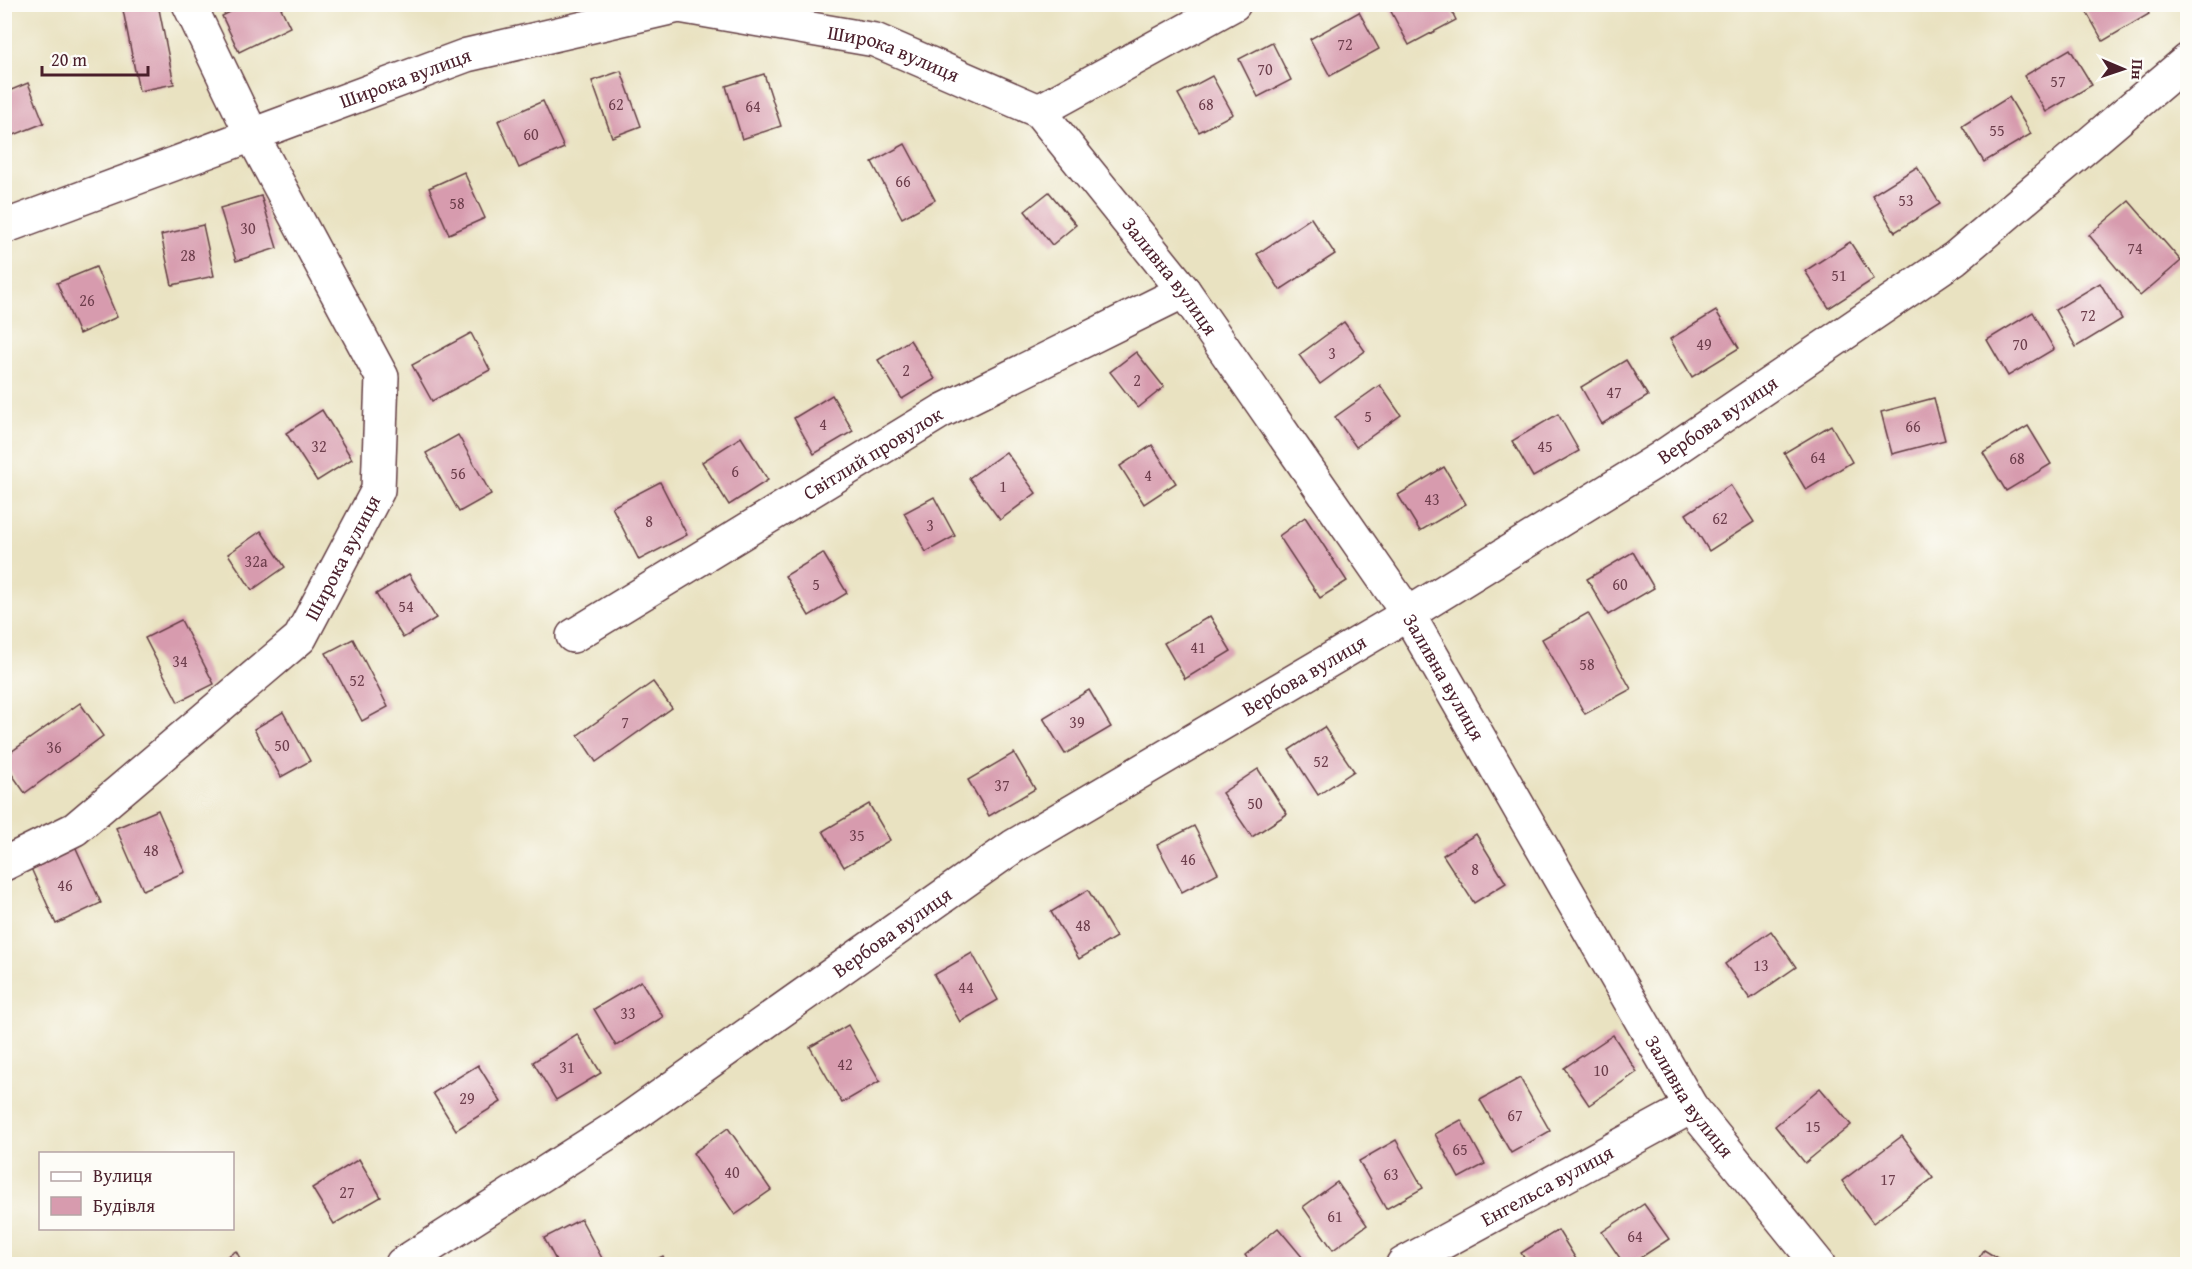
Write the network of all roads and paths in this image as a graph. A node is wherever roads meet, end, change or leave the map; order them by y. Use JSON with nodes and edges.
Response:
{"nodes":[{"id":1,"x":189,"y":4,"type":"edge"},
{"id":2,"x":1234,"y":4,"type":"edge"},
{"id":3,"x":2187,"y":60,"type":"edge"},
{"id":4,"x":1039,"y":111,"type":"junction"},
{"id":5,"x":252,"y":133,"type":"junction"},
{"id":6,"x":4,"y":227,"type":"edge"},
{"id":7,"x":1184,"y":291,"type":"junction"},
{"id":8,"x":1408,"y":614,"type":"junction"},
{"id":9,"x":573,"y":636,"type":"dead end"},
{"id":10,"x":4,"y":864,"type":"edge"},
{"id":11,"x":1691,"y":1107,"type":"junction"},
{"id":12,"x":402,"y":1264,"type":"edge"},
{"id":13,"x":1402,"y":1264,"type":"edge"},
{"id":14,"x":1818,"y":1264,"type":"edge"}],
"edges":[{"from":1,"to":5,"type":"street","name":"Широка вулиця"},
{"from":2,"to":4,"type":"street"},
{"from":3,"to":8,"type":"street","name":"Вербова вулиця"},
{"from":4,"to":5,"type":"street","name":"Широка вулиця"},
{"from":4,"to":7,"type":"street","name":"Заливна вулиця"},
{"from":5,"to":6,"type":"street","name":"Широка вулиця"},
{"from":5,"to":10,"type":"street","name":"Широка вулиця"},
{"from":7,"to":8,"type":"street","name":"Заливна вулиця"},
{"from":7,"to":9,"type":"street","name":"Світлий провулок"},
{"from":8,"to":11,"type":"street","name":"Заливна вулиця"},
{"from":8,"to":12,"type":"street","name":"Вербова вулиця"},
{"from":11,"to":13,"type":"street","name":"Енгельса вулиця"},
{"from":11,"to":14,"type":"street","name":"Заливна вулиця"}]}
